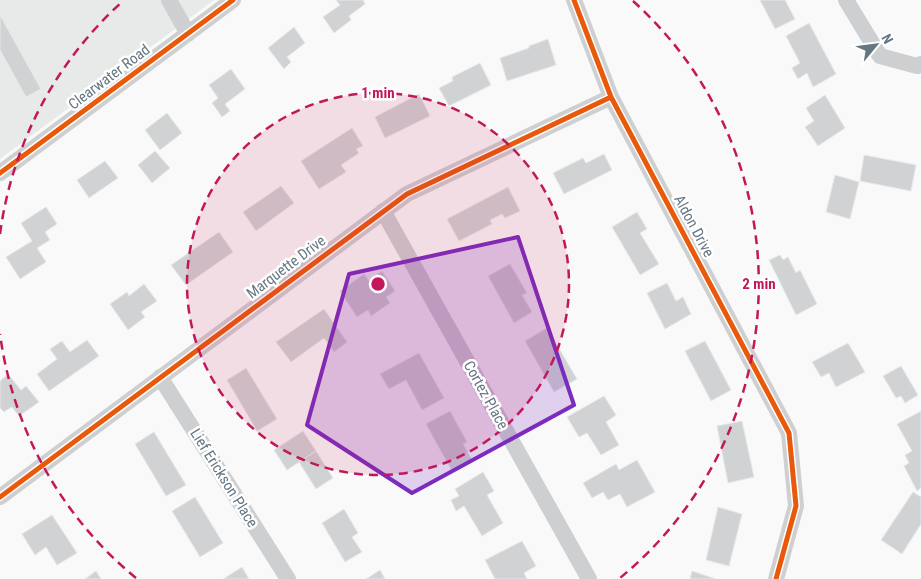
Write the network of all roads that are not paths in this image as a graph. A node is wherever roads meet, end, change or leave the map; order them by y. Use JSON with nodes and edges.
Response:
{"nodes":[{"id":1,"x":169,"y":0,"type":"edge"},
{"id":2,"x":233,"y":0,"type":"edge"},
{"id":3,"x":574,"y":0,"type":"edge"},
{"id":4,"x":846,"y":0,"type":"edge"},
{"id":5,"x":188,"y":34,"type":"junction"},
{"id":6,"x":921,"y":64,"type":"edge"},
{"id":7,"x":611,"y":97,"type":"junction"},
{"id":8,"x":0,"y":174,"type":"edge"},
{"id":9,"x":383,"y":211,"type":"junction"},
{"id":10,"x":160,"y":377,"type":"junction"},
{"id":11,"x":0,"y":497,"type":"edge"},
{"id":12,"x":288,"y":579,"type":"edge"},
{"id":13,"x":589,"y":579,"type":"edge"},
{"id":14,"x":776,"y":579,"type":"edge"}],
"edges":[{"from":1,"to":5,"type":"street"},
{"from":2,"to":5,"type":"street","name":"Clearwater Road"},
{"from":3,"to":7,"type":"street","name":"Aldon Drive"},
{"from":4,"to":6,"type":"street"},
{"from":5,"to":8,"type":"street","name":"Clearwater Road"},
{"from":7,"to":9,"type":"street","name":"Marquette Drive"},
{"from":7,"to":14,"type":"street","name":"Aldon Drive"},
{"from":9,"to":10,"type":"street","name":"Marquette Drive"},
{"from":9,"to":13,"type":"street","name":"Cortez Place"},
{"from":10,"to":11,"type":"street","name":"Marquette Drive"},
{"from":10,"to":12,"type":"street","name":"Lief Erickson Place"}]}
